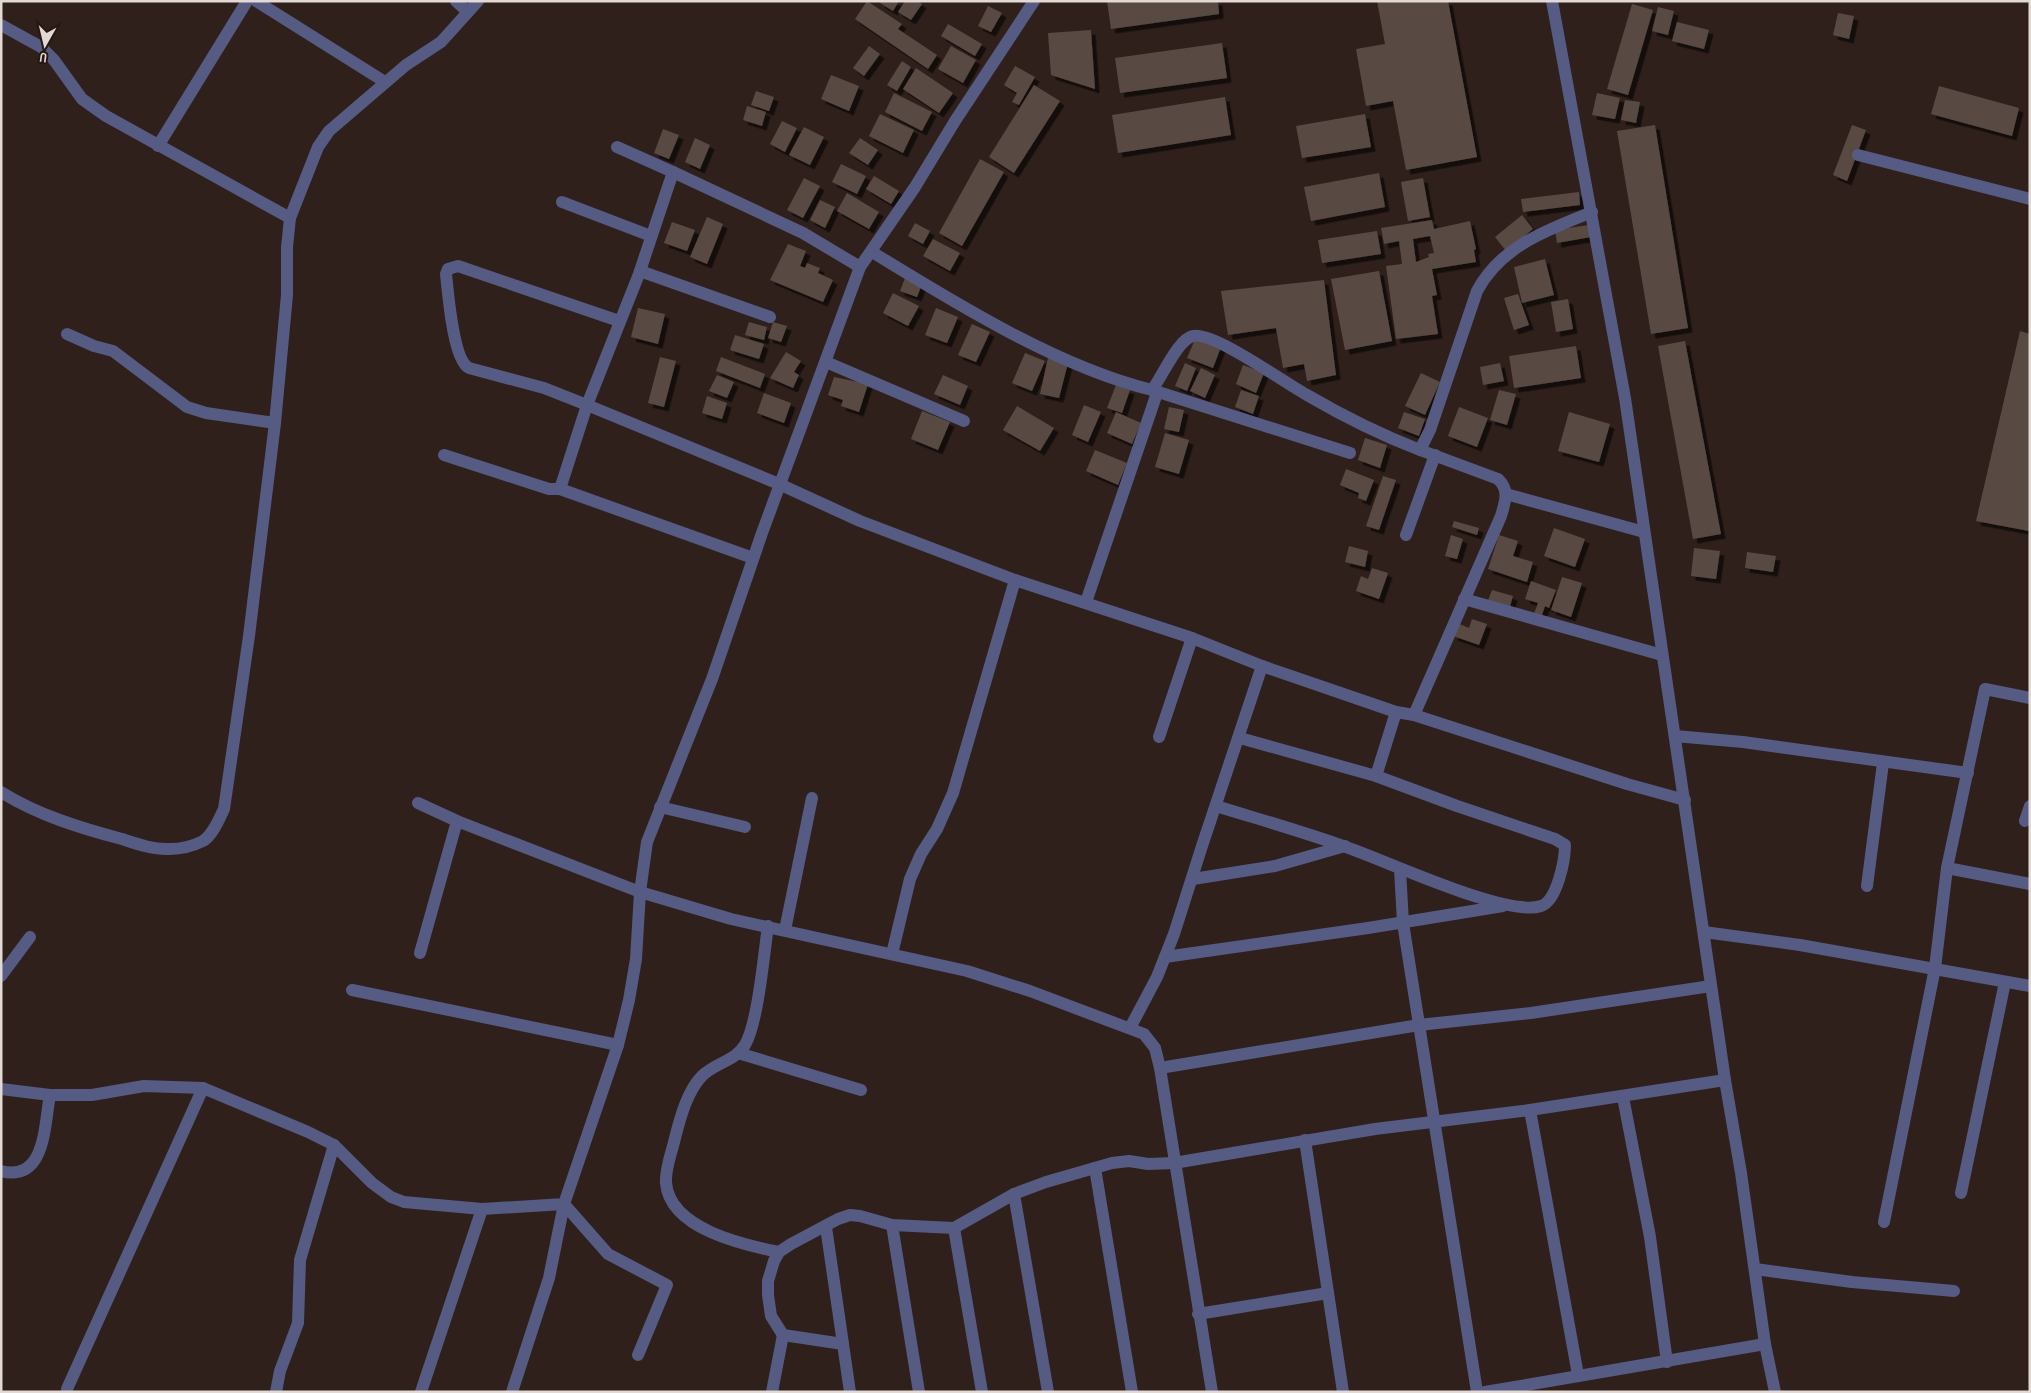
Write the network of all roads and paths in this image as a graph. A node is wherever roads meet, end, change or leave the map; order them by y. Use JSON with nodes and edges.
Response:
{"nodes":[{"id":1,"x":247,"y":1,"type":"edge"},
{"id":2,"x":256,"y":1,"type":"edge"},
{"id":3,"x":456,"y":1,"type":"edge"},
{"id":4,"x":478,"y":1,"type":"edge"},
{"id":5,"x":1034,"y":1,"type":"edge"},
{"id":6,"x":1552,"y":1,"type":"edge"},
{"id":7,"x":468,"y":12,"type":"junction"},
{"id":8,"x":1,"y":25,"type":"edge"},
{"id":9,"x":385,"y":82,"type":"junction"},
{"id":10,"x":158,"y":146,"type":"junction"},
{"id":11,"x":617,"y":147,"type":"dead end"},
{"id":12,"x":1858,"y":155,"type":"dead end"},
{"id":13,"x":673,"y":172,"type":"junction"},
{"id":14,"x":2030,"y":199,"type":"edge"},
{"id":15,"x":562,"y":202,"type":"dead end"},
{"id":16,"x":1592,"y":212,"type":"junction"},
{"id":17,"x":290,"y":218,"type":"junction"},
{"id":18,"x":651,"y":236,"type":"junction"},
{"id":19,"x":872,"y":252,"type":"junction"},
{"id":20,"x":860,"y":267,"type":"junction"},
{"id":21,"x":640,"y":271,"type":"junction"},
{"id":22,"x":770,"y":317,"type":"dead end"},
{"id":23,"x":619,"y":321,"type":"junction"},
{"id":24,"x":67,"y":334,"type":"dead end"},
{"id":25,"x":826,"y":362,"type":"junction"},
{"id":26,"x":1155,"y":391,"type":"junction"},
{"id":27,"x":587,"y":405,"type":"junction"},
{"id":28,"x":964,"y":421,"type":"dead end"},
{"id":29,"x":275,"y":423,"type":"junction"},
{"id":30,"x":1420,"y":450,"type":"junction"},
{"id":31,"x":1350,"y":452,"type":"dead end"},
{"id":32,"x":444,"y":455,"type":"dead end"},
{"id":33,"x":1435,"y":455,"type":"junction"},
{"id":34,"x":779,"y":484,"type":"junction"},
{"id":35,"x":560,"y":489,"type":"junction"},
{"id":36,"x":1506,"y":494,"type":"junction"},
{"id":37,"x":1644,"y":532,"type":"junction"},
{"id":38,"x":1406,"y":535,"type":"dead end"},
{"id":39,"x":753,"y":558,"type":"junction"},
{"id":40,"x":1015,"y":580,"type":"junction"},
{"id":41,"x":1464,"y":599,"type":"junction"},
{"id":42,"x":1086,"y":602,"type":"junction"},
{"id":43,"x":1192,"y":638,"type":"junction"},
{"id":44,"x":1662,"y":655,"type":"junction"},
{"id":45,"x":1262,"y":666,"type":"junction"},
{"id":46,"x":2030,"y":698,"type":"edge"},
{"id":47,"x":1396,"y":712,"type":"junction"},
{"id":48,"x":1414,"y":715,"type":"junction"},
{"id":49,"x":1675,"y":736,"type":"junction"},
{"id":50,"x":1159,"y":737,"type":"dead end"},
{"id":51,"x":1240,"y":738,"type":"junction"},
{"id":52,"x":1883,"y":763,"type":"junction"},
{"id":53,"x":1968,"y":774,"type":"junction"},
{"id":54,"x":1376,"y":776,"type":"junction"},
{"id":55,"x":1,"y":792,"type":"edge"},
{"id":56,"x":812,"y":798,"type":"dead end"},
{"id":57,"x":1685,"y":800,"type":"junction"},
{"id":58,"x":418,"y":803,"type":"dead end"},
{"id":59,"x":1216,"y":806,"type":"junction"},
{"id":60,"x":2030,"y":806,"type":"edge"},
{"id":61,"x":660,"y":807,"type":"junction"},
{"id":62,"x":457,"y":821,"type":"junction"},
{"id":63,"x":2025,"y":821,"type":"dead end"},
{"id":64,"x":745,"y":827,"type":"dead end"},
{"id":65,"x":1345,"y":846,"type":"junction"},
{"id":66,"x":1947,"y":868,"type":"junction"},
{"id":67,"x":1400,"y":869,"type":"junction"},
{"id":68,"x":1193,"y":879,"type":"junction"},
{"id":69,"x":2030,"y":884,"type":"edge"},
{"id":70,"x":1867,"y":886,"type":"dead end"},
{"id":71,"x":640,"y":892,"type":"junction"},
{"id":72,"x":1503,"y":906,"type":"junction"},
{"id":73,"x":1403,"y":923,"type":"junction"},
{"id":74,"x":768,"y":926,"type":"junction"},
{"id":75,"x":785,"y":930,"type":"junction"},
{"id":76,"x":1704,"y":932,"type":"junction"},
{"id":77,"x":30,"y":937,"type":"dead end"},
{"id":78,"x":420,"y":953,"type":"dead end"},
{"id":79,"x":892,"y":954,"type":"junction"},
{"id":80,"x":1165,"y":957,"type":"junction"},
{"id":81,"x":1934,"y":968,"type":"junction"},
{"id":82,"x":1,"y":976,"type":"edge"},
{"id":83,"x":2005,"y":982,"type":"junction"},
{"id":84,"x":1711,"y":986,"type":"junction"},
{"id":85,"x":2030,"y":986,"type":"edge"},
{"id":86,"x":352,"y":990,"type":"dead end"},
{"id":87,"x":1419,"y":1025,"type":"junction"},
{"id":88,"x":1130,"y":1028,"type":"junction"},
{"id":89,"x":618,"y":1045,"type":"junction"},
{"id":90,"x":738,"y":1053,"type":"junction"},
{"id":91,"x":1160,"y":1068,"type":"junction"},
{"id":92,"x":1724,"y":1080,"type":"junction"},
{"id":93,"x":202,"y":1088,"type":"junction"},
{"id":94,"x":1,"y":1089,"type":"edge"},
{"id":95,"x":861,"y":1090,"type":"dead end"},
{"id":96,"x":50,"y":1095,"type":"junction"},
{"id":97,"x":1624,"y":1096,"type":"junction"},
{"id":98,"x":1530,"y":1110,"type":"junction"},
{"id":99,"x":1435,"y":1122,"type":"junction"},
{"id":100,"x":1305,"y":1140,"type":"junction"},
{"id":101,"x":334,"y":1145,"type":"junction"},
{"id":102,"x":1174,"y":1162,"type":"junction"},
{"id":103,"x":1095,"y":1168,"type":"junction"},
{"id":104,"x":1,"y":1171,"type":"edge"},
{"id":105,"x":1961,"y":1192,"type":"dead end"},
{"id":106,"x":1014,"y":1194,"type":"junction"},
{"id":107,"x":564,"y":1204,"type":"junction"},
{"id":108,"x":482,"y":1209,"type":"junction"},
{"id":109,"x":1884,"y":1222,"type":"dead end"},
{"id":110,"x":892,"y":1225,"type":"junction"},
{"id":111,"x":826,"y":1227,"type":"junction"},
{"id":112,"x":954,"y":1228,"type":"junction"},
{"id":113,"x":779,"y":1252,"type":"junction"},
{"id":114,"x":1755,"y":1269,"type":"junction"},
{"id":115,"x":1328,"y":1292,"type":"junction"},
{"id":116,"x":1954,"y":1292,"type":"dead end"},
{"id":117,"x":1198,"y":1314,"type":"junction"},
{"id":118,"x":783,"y":1335,"type":"junction"},
{"id":119,"x":842,"y":1344,"type":"junction"},
{"id":120,"x":1765,"y":1344,"type":"junction"},
{"id":121,"x":638,"y":1355,"type":"dead end"},
{"id":122,"x":1667,"y":1362,"type":"junction"},
{"id":123,"x":1578,"y":1375,"type":"junction"},
{"id":124,"x":67,"y":1389,"type":"dead end"},
{"id":125,"x":276,"y":1392,"type":"edge"},
{"id":126,"x":420,"y":1392,"type":"edge"},
{"id":127,"x":512,"y":1392,"type":"edge"},
{"id":128,"x":772,"y":1392,"type":"edge"},
{"id":129,"x":850,"y":1392,"type":"edge"},
{"id":130,"x":919,"y":1392,"type":"edge"},
{"id":131,"x":982,"y":1392,"type":"edge"},
{"id":132,"x":1048,"y":1392,"type":"edge"},
{"id":133,"x":1132,"y":1392,"type":"edge"},
{"id":134,"x":1212,"y":1392,"type":"edge"},
{"id":135,"x":1342,"y":1392,"type":"edge"},
{"id":136,"x":1477,"y":1392,"type":"edge"},
{"id":137,"x":1485,"y":1392,"type":"edge"},
{"id":138,"x":1775,"y":1392,"type":"edge"}],
"edges":[{"from":1,"to":10,"type":"street"},
{"from":2,"to":9,"type":"street"},
{"from":3,"to":7,"type":"street"},
{"from":4,"to":7,"type":"street"},
{"from":5,"to":19,"type":"street"},
{"from":6,"to":16,"type":"street"},
{"from":7,"to":9,"type":"street"},
{"from":8,"to":10,"type":"street"},
{"from":9,"to":17,"type":"street"},
{"from":10,"to":17,"type":"street"},
{"from":11,"to":13,"type":"street"},
{"from":12,"to":14,"type":"street"},
{"from":13,"to":18,"type":"street"},
{"from":13,"to":20,"type":"street"},
{"from":15,"to":18,"type":"street"},
{"from":16,"to":30,"type":"street"},
{"from":16,"to":37,"type":"street"},
{"from":17,"to":29,"type":"street"},
{"from":18,"to":21,"type":"street"},
{"from":19,"to":20,"type":"street"},
{"from":19,"to":26,"type":"street"},
{"from":20,"to":25,"type":"street"},
{"from":21,"to":22,"type":"street"},
{"from":21,"to":23,"type":"street"},
{"from":23,"to":27,"type":"street"},
{"from":23,"to":27,"type":"street"},
{"from":24,"to":29,"type":"street"},
{"from":25,"to":28,"type":"street"},
{"from":25,"to":34,"type":"street"},
{"from":26,"to":30,"type":"street"},
{"from":26,"to":31,"type":"street"},
{"from":26,"to":42,"type":"street"},
{"from":27,"to":34,"type":"street"},
{"from":27,"to":35,"type":"street"},
{"from":29,"to":55,"type":"street"},
{"from":30,"to":33,"type":"street"},
{"from":32,"to":35,"type":"street"},
{"from":33,"to":36,"type":"street"},
{"from":33,"to":38,"type":"street"},
{"from":34,"to":39,"type":"street"},
{"from":34,"to":40,"type":"street"},
{"from":35,"to":39,"type":"street"},
{"from":36,"to":37,"type":"street"},
{"from":36,"to":41,"type":"street"},
{"from":37,"to":44,"type":"street"},
{"from":39,"to":61,"type":"street"},
{"from":40,"to":42,"type":"street"},
{"from":40,"to":79,"type":"street"},
{"from":41,"to":44,"type":"street"},
{"from":41,"to":48,"type":"street"},
{"from":42,"to":43,"type":"street"},
{"from":43,"to":45,"type":"street"},
{"from":43,"to":50,"type":"street"},
{"from":44,"to":49,"type":"street"},
{"from":45,"to":47,"type":"street"},
{"from":45,"to":51,"type":"street"},
{"from":46,"to":53,"type":"street"},
{"from":47,"to":48,"type":"street"},
{"from":47,"to":54,"type":"street"},
{"from":48,"to":57,"type":"street"},
{"from":49,"to":52,"type":"street"},
{"from":49,"to":57,"type":"street"},
{"from":51,"to":54,"type":"street"},
{"from":51,"to":59,"type":"street"},
{"from":52,"to":53,"type":"street"},
{"from":52,"to":70,"type":"street"},
{"from":53,"to":66,"type":"street"},
{"from":54,"to":72,"type":"street"},
{"from":56,"to":75,"type":"street"},
{"from":57,"to":76,"type":"street"},
{"from":58,"to":62,"type":"street"},
{"from":59,"to":65,"type":"street"},
{"from":59,"to":68,"type":"street"},
{"from":60,"to":63,"type":"street"},
{"from":61,"to":64,"type":"street"},
{"from":61,"to":71,"type":"street"},
{"from":62,"to":71,"type":"street"},
{"from":62,"to":78,"type":"street"},
{"from":65,"to":67,"type":"street"},
{"from":65,"to":68,"type":"street"},
{"from":66,"to":69,"type":"street"},
{"from":66,"to":81,"type":"street"},
{"from":67,"to":72,"type":"street"},
{"from":67,"to":73,"type":"street"},
{"from":68,"to":80,"type":"street"},
{"from":71,"to":74,"type":"street"},
{"from":71,"to":89,"type":"street"},
{"from":72,"to":73,"type":"street"},
{"from":73,"to":80,"type":"street"},
{"from":73,"to":87,"type":"street"},
{"from":74,"to":75,"type":"street"},
{"from":74,"to":90,"type":"street"},
{"from":75,"to":79,"type":"street"},
{"from":76,"to":81,"type":"street"},
{"from":76,"to":84,"type":"street"},
{"from":77,"to":82,"type":"street"},
{"from":79,"to":88,"type":"street"},
{"from":80,"to":88,"type":"street"},
{"from":81,"to":83,"type":"street"},
{"from":81,"to":109,"type":"street"},
{"from":83,"to":85,"type":"street"},
{"from":83,"to":105,"type":"street"},
{"from":84,"to":87,"type":"street"},
{"from":84,"to":92,"type":"street"},
{"from":86,"to":89,"type":"street"},
{"from":87,"to":91,"type":"street"},
{"from":87,"to":99,"type":"street"},
{"from":88,"to":91,"type":"street"},
{"from":89,"to":107,"type":"street"},
{"from":90,"to":95,"type":"street"},
{"from":90,"to":113,"type":"street"},
{"from":91,"to":102,"type":"street"},
{"from":92,"to":97,"type":"street"},
{"from":92,"to":114,"type":"street"},
{"from":93,"to":96,"type":"street"},
{"from":93,"to":101,"type":"street"},
{"from":93,"to":124,"type":"street"},
{"from":94,"to":96,"type":"street"},
{"from":96,"to":104,"type":"street"},
{"from":97,"to":98,"type":"street"},
{"from":97,"to":122,"type":"street"},
{"from":98,"to":99,"type":"street"},
{"from":98,"to":123,"type":"street"},
{"from":99,"to":100,"type":"street"},
{"from":99,"to":136,"type":"street"},
{"from":100,"to":102,"type":"street"},
{"from":100,"to":115,"type":"street"},
{"from":101,"to":108,"type":"street"},
{"from":101,"to":125,"type":"street"},
{"from":102,"to":103,"type":"street"},
{"from":102,"to":117,"type":"street"},
{"from":103,"to":106,"type":"street"},
{"from":103,"to":133,"type":"street"},
{"from":106,"to":112,"type":"street"},
{"from":106,"to":132,"type":"street"},
{"from":107,"to":108,"type":"street"},
{"from":107,"to":121,"type":"street"},
{"from":107,"to":127,"type":"street"},
{"from":108,"to":126,"type":"street"},
{"from":110,"to":111,"type":"street"},
{"from":110,"to":112,"type":"street"},
{"from":110,"to":130,"type":"street"},
{"from":111,"to":113,"type":"street"},
{"from":111,"to":119,"type":"street"},
{"from":112,"to":131,"type":"street"},
{"from":113,"to":118,"type":"street"},
{"from":114,"to":116,"type":"street"},
{"from":114,"to":120,"type":"street"},
{"from":115,"to":117,"type":"street"},
{"from":115,"to":135,"type":"street"},
{"from":117,"to":134,"type":"street"},
{"from":118,"to":119,"type":"street"},
{"from":118,"to":128,"type":"street"},
{"from":119,"to":129,"type":"street"},
{"from":120,"to":122,"type":"street"},
{"from":120,"to":138,"type":"street"},
{"from":122,"to":123,"type":"street"},
{"from":123,"to":137,"type":"street"}]}
